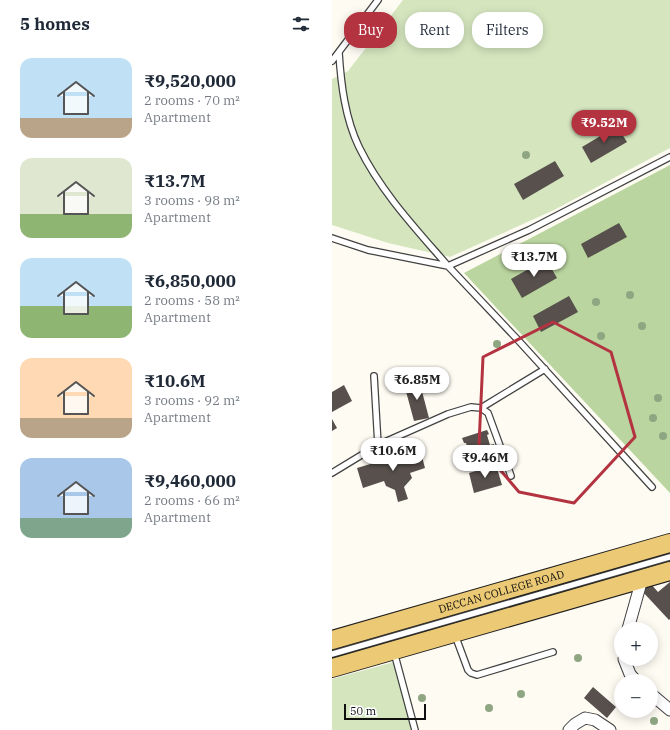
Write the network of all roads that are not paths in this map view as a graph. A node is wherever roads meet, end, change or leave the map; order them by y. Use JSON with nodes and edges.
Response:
{"nodes":[{"id":1,"x":378,"y":0,"type":"edge"},
{"id":2,"x":338,"y":53,"type":"junction"},
{"id":3,"x":332,"y":61,"type":"edge"},
{"id":4,"x":670,"y":157,"type":"edge"},
{"id":5,"x":332,"y":238,"type":"edge"},
{"id":6,"x":448,"y":266,"type":"junction"},
{"id":7,"x":545,"y":369,"type":"junction"},
{"id":8,"x":374,"y":376,"type":"dead end"},
{"id":9,"x":481,"y":408,"type":"junction"},
{"id":10,"x":378,"y":445,"type":"junction"},
{"id":11,"x":332,"y":473,"type":"edge"},
{"id":12,"x":511,"y":476,"type":"dead end"},
{"id":13,"x":652,"y":487,"type":"dead end"},
{"id":14,"x":670,"y":543,"type":"edge"},
{"id":15,"x":670,"y":556,"type":"edge"},
{"id":16,"x":670,"y":571,"type":"edge"},
{"id":17,"x":642,"y":579,"type":"junction"},
{"id":18,"x":630,"y":622,"type":"edge"},
{"id":19,"x":454,"y":633,"type":"junction"},
{"id":20,"x":332,"y":640,"type":"edge"},
{"id":21,"x":394,"y":650,"type":"junction"},
{"id":22,"x":553,"y":652,"type":"dead end"},
{"id":23,"x":332,"y":654,"type":"edge"},
{"id":24,"x":332,"y":668,"type":"edge"},
{"id":25,"x":658,"y":700,"type":"edge"},
{"id":26,"x":670,"y":710,"type":"edge"},
{"id":27,"x":415,"y":730,"type":"edge"},
{"id":28,"x":569,"y":730,"type":"edge"},
{"id":29,"x":610,"y":730,"type":"edge"}],
"edges":[{"from":1,"to":2,"type":"lane"},
{"from":2,"to":3,"type":"lane"},
{"from":2,"to":6,"type":"lane"},
{"from":4,"to":6,"type":"lane"},
{"from":5,"to":6,"type":"lane"},
{"from":6,"to":7,"type":"lane"},
{"from":7,"to":9,"type":"lane"},
{"from":7,"to":13,"type":"lane"},
{"from":8,"to":10,"type":"lane"},
{"from":9,"to":10,"type":"lane"},
{"from":9,"to":12,"type":"lane"},
{"from":10,"to":11,"type":"lane"},
{"from":14,"to":20,"type":"main road","name":"DECCAN COLLEGE ROAD"},
{"from":15,"to":23,"type":"lane"},
{"from":16,"to":17,"type":"main road"},
{"from":17,"to":18,"type":"street"},
{"from":17,"to":19,"type":"main road"},
{"from":19,"to":21,"type":"main road"},
{"from":19,"to":22,"type":"lane"},
{"from":21,"to":24,"type":"main road"},
{"from":21,"to":27,"type":"lane"},
{"from":25,"to":26,"type":"street"},
{"from":28,"to":29,"type":"street"}]}
